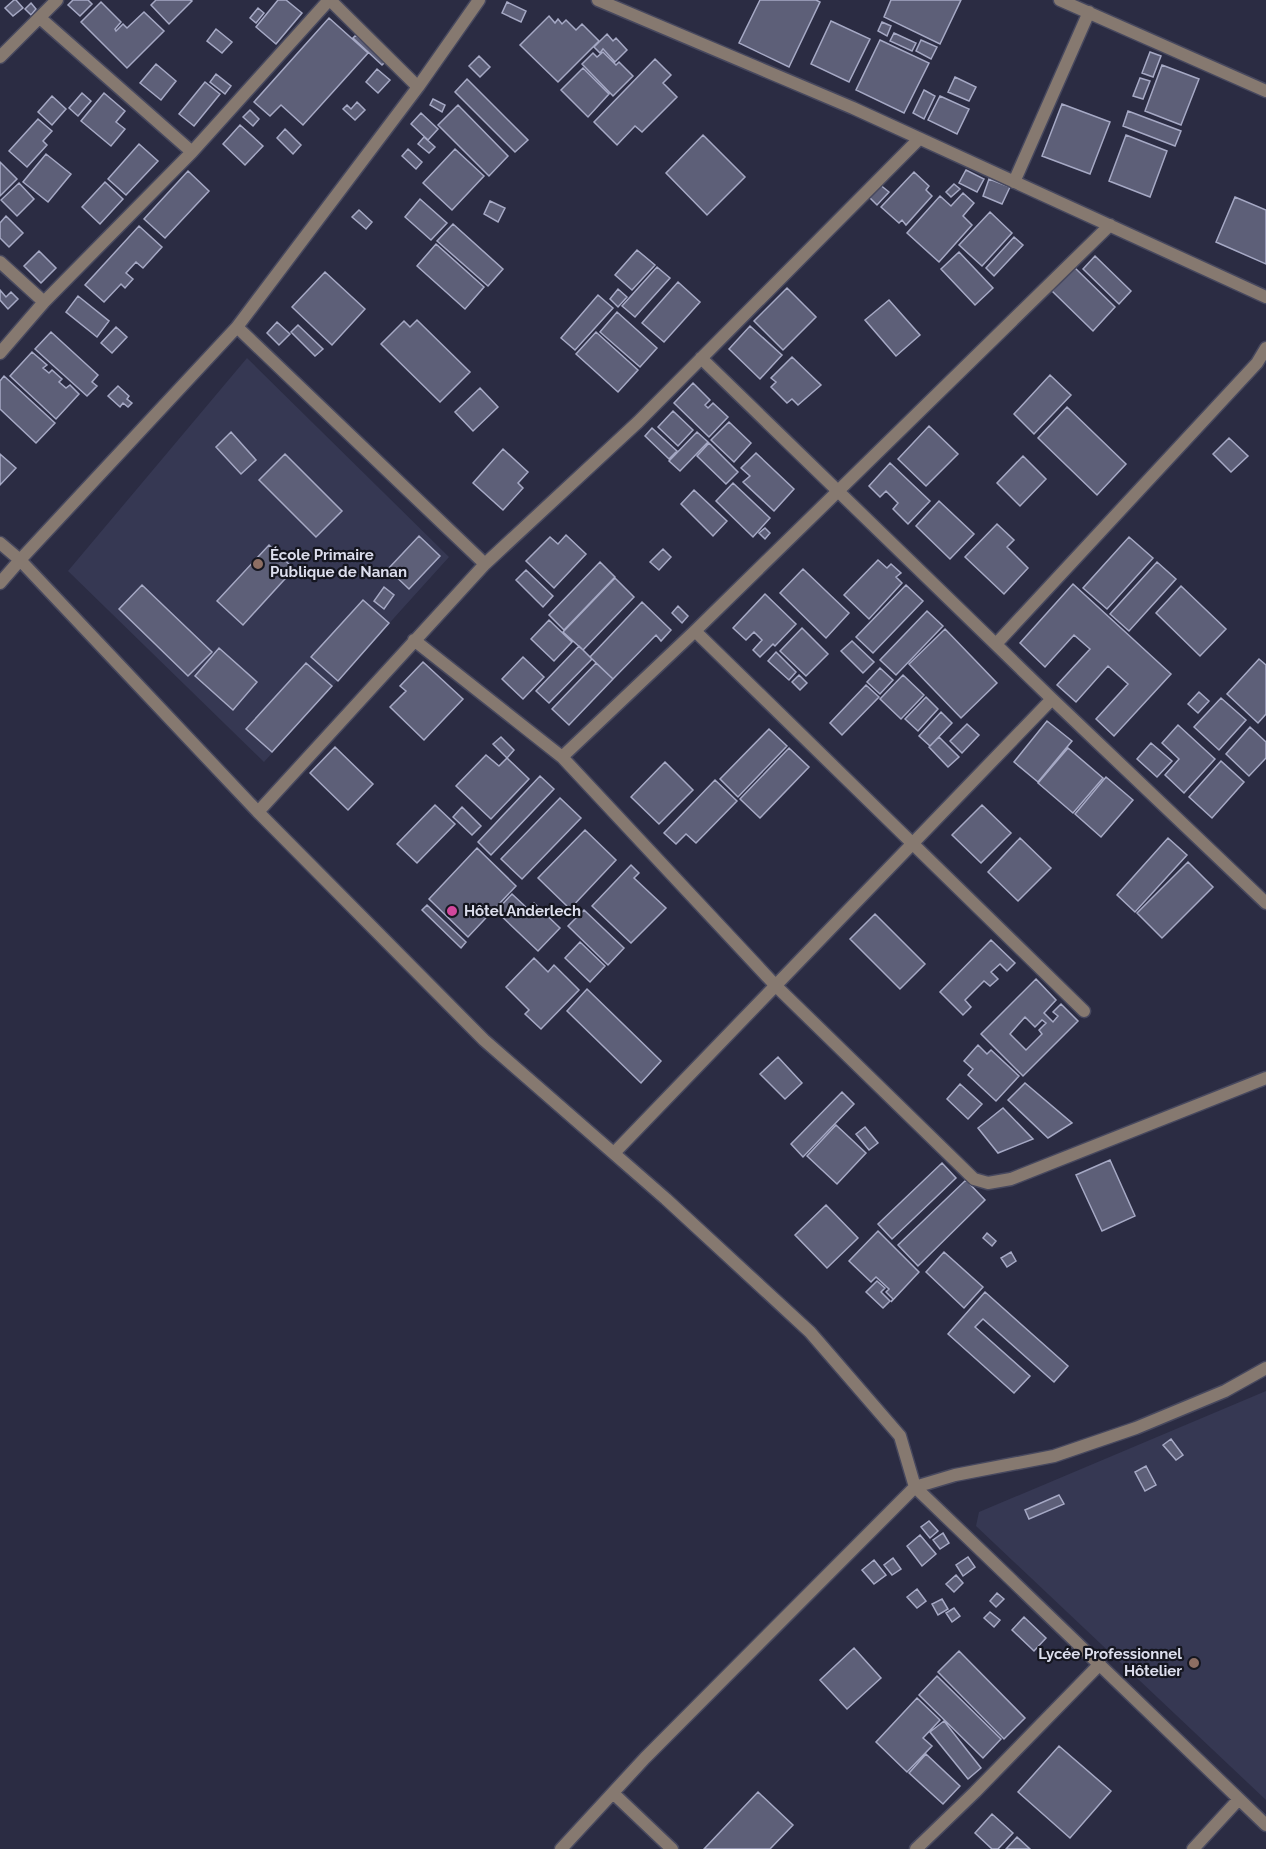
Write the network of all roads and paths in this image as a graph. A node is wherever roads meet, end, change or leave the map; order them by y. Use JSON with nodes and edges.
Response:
{"nodes":[{"id":1,"x":57,"y":0,"type":"edge"},
{"id":2,"x":330,"y":0,"type":"edge"},
{"id":3,"x":479,"y":0,"type":"edge"},
{"id":4,"x":598,"y":0,"type":"edge"},
{"id":5,"x":1060,"y":0,"type":"edge"},
{"id":6,"x":1089,"y":12,"type":"junction"},
{"id":7,"x":40,"y":18,"type":"junction"},
{"id":8,"x":0,"y":57,"type":"edge"},
{"id":9,"x":418,"y":87,"type":"junction"},
{"id":10,"x":1266,"y":91,"type":"edge"},
{"id":11,"x":919,"y":139,"type":"junction"},
{"id":12,"x":192,"y":153,"type":"junction"},
{"id":13,"x":1014,"y":182,"type":"junction"},
{"id":14,"x":1110,"y":225,"type":"junction"},
{"id":15,"x":0,"y":262,"type":"edge"},
{"id":16,"x":1266,"y":297,"type":"edge"},
{"id":17,"x":44,"y":302,"type":"junction"},
{"id":18,"x":237,"y":327,"type":"junction"},
{"id":19,"x":1266,"y":348,"type":"edge"},
{"id":20,"x":0,"y":353,"type":"edge"},
{"id":21,"x":701,"y":358,"type":"junction"},
{"id":22,"x":838,"y":491,"type":"junction"},
{"id":23,"x":0,"y":543,"type":"edge"},
{"id":24,"x":20,"y":560,"type":"junction"},
{"id":25,"x":485,"y":564,"type":"junction"},
{"id":26,"x":0,"y":584,"type":"edge"},
{"id":27,"x":695,"y":631,"type":"junction"},
{"id":28,"x":414,"y":640,"type":"junction"},
{"id":29,"x":996,"y":644,"type":"junction"},
{"id":30,"x":1052,"y":699,"type":"junction"},
{"id":31,"x":562,"y":757,"type":"junction"},
{"id":32,"x":258,"y":812,"type":"junction"},
{"id":33,"x":913,"y":844,"type":"junction"},
{"id":34,"x":1266,"y":903,"type":"edge"},
{"id":35,"x":776,"y":986,"type":"junction"},
{"id":36,"x":1084,"y":1011,"type":"dead end"},
{"id":37,"x":1266,"y":1078,"type":"edge"},
{"id":38,"x":614,"y":1153,"type":"junction"},
{"id":39,"x":1266,"y":1368,"type":"edge"},
{"id":40,"x":915,"y":1487,"type":"junction"},
{"id":41,"x":1100,"y":1664,"type":"junction"},
{"id":42,"x":613,"y":1793,"type":"junction"},
{"id":43,"x":1239,"y":1799,"type":"junction"},
{"id":44,"x":1266,"y":1825,"type":"edge"},
{"id":45,"x":561,"y":1849,"type":"edge"},
{"id":46,"x":672,"y":1849,"type":"edge"},
{"id":47,"x":916,"y":1849,"type":"edge"},
{"id":48,"x":1193,"y":1849,"type":"edge"}],
"edges":[{"from":1,"to":7,"type":"street"},
{"from":2,"to":9,"type":"street"},
{"from":2,"to":12,"type":"street"},
{"from":3,"to":9,"type":"street"},
{"from":4,"to":11,"type":"street"},
{"from":5,"to":6,"type":"street"},
{"from":6,"to":10,"type":"street"},
{"from":6,"to":13,"type":"street"},
{"from":7,"to":8,"type":"street"},
{"from":7,"to":12,"type":"street"},
{"from":9,"to":18,"type":"street"},
{"from":11,"to":13,"type":"street"},
{"from":11,"to":21,"type":"street"},
{"from":12,"to":17,"type":"street"},
{"from":13,"to":14,"type":"street"},
{"from":14,"to":16,"type":"street"},
{"from":14,"to":22,"type":"street"},
{"from":15,"to":17,"type":"street"},
{"from":17,"to":20,"type":"street"},
{"from":18,"to":24,"type":"street"},
{"from":18,"to":25,"type":"street"},
{"from":19,"to":29,"type":"street"},
{"from":21,"to":22,"type":"street"},
{"from":21,"to":25,"type":"street"},
{"from":22,"to":27,"type":"street"},
{"from":22,"to":29,"type":"street"},
{"from":23,"to":24,"type":"street"},
{"from":24,"to":26,"type":"street"},
{"from":24,"to":32,"type":"street"},
{"from":25,"to":28,"type":"street"},
{"from":27,"to":31,"type":"street"},
{"from":27,"to":33,"type":"street"},
{"from":28,"to":31,"type":"street"},
{"from":28,"to":32,"type":"street"},
{"from":29,"to":30,"type":"street"},
{"from":30,"to":33,"type":"street"},
{"from":30,"to":34,"type":"street"},
{"from":31,"to":35,"type":"street"},
{"from":32,"to":38,"type":"street"},
{"from":33,"to":35,"type":"street"},
{"from":33,"to":36,"type":"street"},
{"from":35,"to":37,"type":"street"},
{"from":35,"to":38,"type":"street"},
{"from":38,"to":40,"type":"street"},
{"from":39,"to":40,"type":"street"},
{"from":40,"to":41,"type":"street"},
{"from":40,"to":42,"type":"street"},
{"from":41,"to":43,"type":"street"},
{"from":41,"to":47,"type":"street"},
{"from":42,"to":45,"type":"street"},
{"from":42,"to":46,"type":"street"},
{"from":43,"to":44,"type":"street"},
{"from":43,"to":48,"type":"street"}]}
